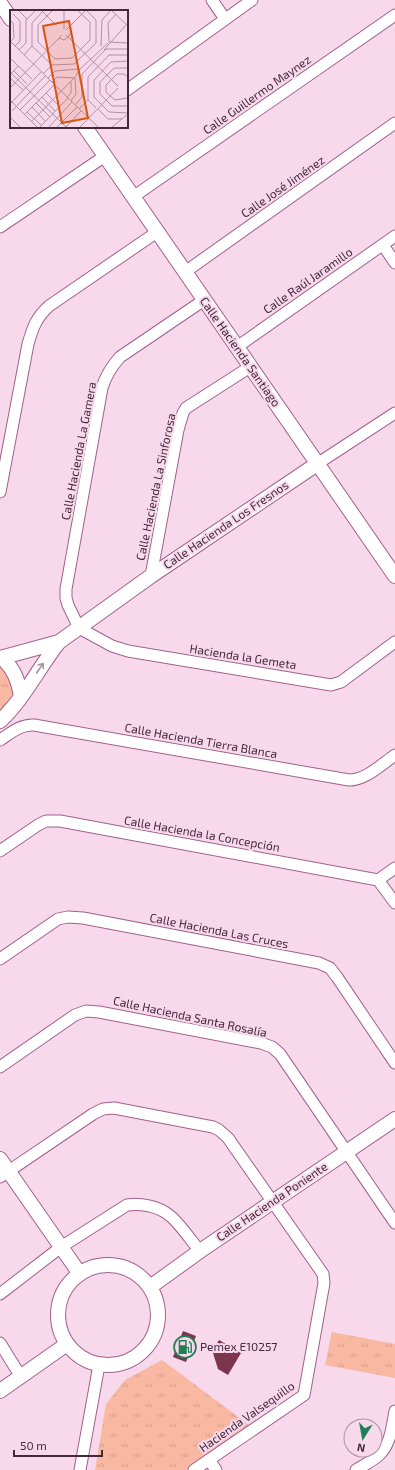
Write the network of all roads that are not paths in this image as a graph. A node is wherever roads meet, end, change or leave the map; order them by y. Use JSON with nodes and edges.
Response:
{"nodes":[{"id":1,"x":212,"y":0,"type":"edge"},
{"id":2,"x":252,"y":0,"type":"edge"},
{"id":3,"x":0,"y":3,"type":"edge"},
{"id":4,"x":395,"y":15,"type":"edge"},
{"id":5,"x":10,"y":18,"type":"edge"},
{"id":6,"x":225,"y":19,"type":"junction"},
{"id":7,"x":128,"y":89,"type":"edge"},
{"id":8,"x":395,"y":123,"type":"edge"},
{"id":9,"x":86,"y":128,"type":"edge"},
{"id":10,"x":105,"y":156,"type":"junction"},
{"id":11,"x":134,"y":197,"type":"junction"},
{"id":12,"x":0,"y":227,"type":"edge"},
{"id":13,"x":157,"y":232,"type":"junction"},
{"id":14,"x":395,"y":236,"type":"edge"},
{"id":15,"x":383,"y":245,"type":"junction"},
{"id":16,"x":395,"y":263,"type":"edge"},
{"id":17,"x":185,"y":272,"type":"junction"},
{"id":18,"x":204,"y":300,"type":"junction"},
{"id":19,"x":237,"y":347,"type":"junction"},
{"id":20,"x":250,"y":367,"type":"junction"},
{"id":21,"x":395,"y":413,"type":"edge"},
{"id":22,"x":317,"y":464,"type":"junction"},
{"id":23,"x":0,"y":492,"type":"edge"},
{"id":24,"x":151,"y":576,"type":"junction"},
{"id":25,"x":395,"y":576,"type":"edge"},
{"id":26,"x":79,"y":628,"type":"junction"},
{"id":27,"x":59,"y":642,"type":"junction"},
{"id":28,"x":395,"y":642,"type":"edge"},
{"id":29,"x":1,"y":658,"type":"edge"},
{"id":30,"x":21,"y":696,"type":"junction"},
{"id":31,"x":0,"y":721,"type":"edge"},
{"id":32,"x":0,"y":740,"type":"edge"},
{"id":33,"x":395,"y":755,"type":"edge"},
{"id":34,"x":0,"y":850,"type":"edge"},
{"id":35,"x":395,"y":868,"type":"edge"},
{"id":36,"x":378,"y":880,"type":"junction"},
{"id":37,"x":395,"y":903,"type":"edge"},
{"id":38,"x":0,"y":959,"type":"edge"},
{"id":39,"x":395,"y":1063,"type":"edge"},
{"id":40,"x":0,"y":1067,"type":"edge"},
{"id":41,"x":395,"y":1119,"type":"edge"},
{"id":42,"x":346,"y":1152,"type":"junction"},
{"id":43,"x":0,"y":1159,"type":"edge"},
{"id":44,"x":4,"y":1174,"type":"edge"},
{"id":45,"x":272,"y":1203,"type":"junction"},
{"id":46,"x":395,"y":1223,"type":"edge"},
{"id":47,"x":61,"y":1247,"type":"junction"},
{"id":48,"x":200,"y":1251,"type":"junction"},
{"id":49,"x":80,"y":1274,"type":"junction"},
{"id":50,"x":150,"y":1287,"type":"junction"},
{"id":51,"x":0,"y":1294,"type":"edge"},
{"id":52,"x":0,"y":1343,"type":"edge"},
{"id":53,"x":67,"y":1344,"type":"junction"},
{"id":54,"x":99,"y":1365,"type":"junction"},
{"id":55,"x":21,"y":1376,"type":"junction"},
{"id":56,"x":0,"y":1391,"type":"edge"},
{"id":57,"x":395,"y":1411,"type":"edge"},
{"id":58,"x":209,"y":1460,"type":"junction"},
{"id":59,"x":80,"y":1470,"type":"edge"},
{"id":60,"x":194,"y":1470,"type":"edge"},
{"id":61,"x":216,"y":1470,"type":"edge"},
{"id":62,"x":356,"y":1470,"type":"edge"}],
"edges":[{"from":1,"to":6,"type":"street"},
{"from":2,"to":6,"type":"street"},
{"from":3,"to":5,"type":"street"},
{"from":4,"to":11,"type":"street","name":"Calle Guillermo Maynez"},
{"from":6,"to":7,"type":"street"},
{"from":8,"to":17,"type":"street","name":"Calle José Jiménez"},
{"from":9,"to":10,"type":"street","name":"Calle Hacienda Santiago"},
{"from":10,"to":11,"type":"street","name":"Calle Hacienda Santiago"},
{"from":10,"to":12,"type":"street"},
{"from":11,"to":13,"type":"street","name":"Calle Hacienda Santiago"},
{"from":13,"to":17,"type":"street","name":"Calle Hacienda Santiago"},
{"from":13,"to":23,"type":"street"},
{"from":14,"to":15,"type":"street","name":"Calle Raúl Jaramillo"},
{"from":15,"to":16,"type":"street"},
{"from":15,"to":19,"type":"street","name":"Calle Raúl Jaramillo"},
{"from":17,"to":18,"type":"street","name":"Calle Hacienda Santiago"},
{"from":18,"to":19,"type":"street","name":"Calle Hacienda Santiago"},
{"from":18,"to":26,"type":"street","name":"Calle Hacienda La Gamera"},
{"from":19,"to":20,"type":"street","name":"Calle Hacienda Santiago"},
{"from":20,"to":22,"type":"street","name":"Calle Hacienda Santiago"},
{"from":20,"to":24,"type":"street","name":"Calle Hacienda La Sinforosa"},
{"from":21,"to":22,"type":"street","name":"Calle Hacienda Los Fresnos"},
{"from":22,"to":24,"type":"street","name":"Calle Hacienda Los Fresnos"},
{"from":22,"to":25,"type":"street","name":"Calle Hacienda Santiago"},
{"from":24,"to":26,"type":"street","name":"Calle Hacienda Los Fresnos"},
{"from":26,"to":27,"type":"street","name":"Calle Hacienda Los Fresnos"},
{"from":26,"to":28,"type":"street","name":"Hacienda la Gemeta"},
{"from":27,"to":29,"type":"street","name":"Calle Hacienda Los Fresnos"},
{"from":30,"to":27,"type":"street","name":"Calle Hacienda Los Fresnos","one_way":true},
{"from":29,"to":30,"type":"street"},
{"from":30,"to":31,"type":"street","name":"Calle Hacienda Los Fresnos"},
{"from":32,"to":33,"type":"street","name":"Calle Hacienda Tierra Blanca"},
{"from":34,"to":36,"type":"street","name":"Calle Hacienda la Concepción"},
{"from":35,"to":36,"type":"street"},
{"from":36,"to":37,"type":"street"},
{"from":38,"to":39,"type":"street","name":"Calle Hacienda Las Cruces"},
{"from":40,"to":42,"type":"street","name":"Calle Hacienda Santa Rosalía"},
{"from":41,"to":42,"type":"street","name":"Calle Hacienda Poniente"},
{"from":42,"to":45,"type":"street","name":"Calle Hacienda Poniente"},
{"from":42,"to":46,"type":"street","name":"Calle Hacienda Santa Rosalía"},
{"from":43,"to":44,"type":"street"},
{"from":44,"to":45,"type":"street","name":"Hacienda Valsequillo"},
{"from":44,"to":47,"type":"street"},
{"from":45,"to":48,"type":"street","name":"Calle Hacienda Poniente"},
{"from":45,"to":58,"type":"street","name":"Hacienda Valsequillo"},
{"from":47,"to":48,"type":"street"},
{"from":47,"to":49,"type":"street"},
{"from":47,"to":51,"type":"street"},
{"from":48,"to":50,"type":"street","name":"Calle Hacienda Poniente"},
{"from":49,"to":50,"type":"street"},
{"from":49,"to":53,"type":"street"},
{"from":50,"to":54,"type":"street"},
{"from":52,"to":55,"type":"street"},
{"from":53,"to":54,"type":"street"},
{"from":53,"to":55,"type":"street"},
{"from":54,"to":59,"type":"street"},
{"from":55,"to":56,"type":"street"},
{"from":57,"to":62,"type":"street"},
{"from":58,"to":60,"type":"street","name":"Hacienda Valsequillo"},
{"from":58,"to":61,"type":"street"}]}
